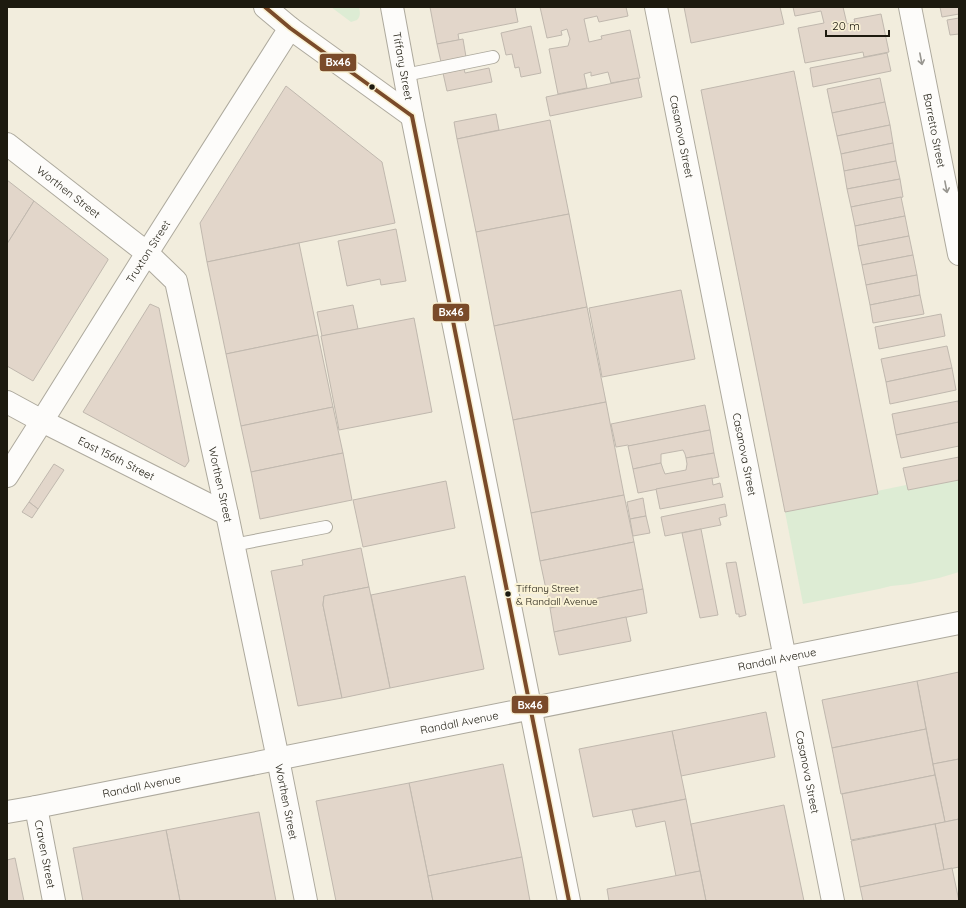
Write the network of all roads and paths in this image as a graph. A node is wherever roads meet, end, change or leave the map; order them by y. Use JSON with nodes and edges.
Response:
{"nodes":[{"id":1,"x":265,"y":7,"type":"edge"},
{"id":2,"x":392,"y":7,"type":"edge"},
{"id":3,"x":656,"y":7,"type":"edge"},
{"id":4,"x":910,"y":7,"type":"edge"},
{"id":5,"x":290,"y":28,"type":"junction"},
{"id":6,"x":493,"y":57,"type":"dead end"},
{"id":7,"x":404,"y":75,"type":"junction"},
{"id":8,"x":412,"y":116,"type":"junction"},
{"id":9,"x":7,"y":144,"type":"edge"},
{"id":10,"x":147,"y":253,"type":"junction"},
{"id":11,"x":959,"y":254,"type":"edge"},
{"id":12,"x":7,"y":402,"type":"edge"},
{"id":13,"x":42,"y":421,"type":"junction"},
{"id":14,"x":7,"y":476,"type":"edge"},
{"id":15,"x":227,"y":514,"type":"junction"},
{"id":16,"x":326,"y":527,"type":"dead end"},
{"id":17,"x":233,"y":544,"type":"junction"},
{"id":18,"x":959,"y":623,"type":"edge"},
{"id":19,"x":784,"y":658,"type":"junction"},
{"id":20,"x":531,"y":709,"type":"junction"},
{"id":21,"x":278,"y":759,"type":"junction"},
{"id":22,"x":36,"y":807,"type":"junction"},
{"id":23,"x":7,"y":812,"type":"edge"},
{"id":24,"x":54,"y":901,"type":"edge"},
{"id":25,"x":306,"y":901,"type":"edge"},
{"id":26,"x":569,"y":901,"type":"edge"},
{"id":27,"x":833,"y":901,"type":"edge"}],
"edges":[{"from":1,"to":5,"type":"street"},
{"from":2,"to":7,"type":"street","name":"Tiffany Street"},
{"from":3,"to":19,"type":"street","name":"Casanova Street"},
{"from":4,"to":11,"type":"street","name":"Barretto Street","one_way":true},
{"from":5,"to":8,"type":"street"},
{"from":5,"to":10,"type":"street","name":"Truxton Street"},
{"from":6,"to":7,"type":"lane"},
{"from":7,"to":8,"type":"street","name":"Tiffany Street"},
{"from":8,"to":20,"type":"street","name":"Tiffany Street"},
{"from":9,"to":10,"type":"street","name":"Worthen Street"},
{"from":10,"to":13,"type":"street","name":"Truxton Street"},
{"from":10,"to":15,"type":"street","name":"Worthen Street"},
{"from":12,"to":13,"type":"street","name":"East 156th Street"},
{"from":13,"to":14,"type":"street","name":"Truxton Street"},
{"from":13,"to":15,"type":"street","name":"East 156th Street"},
{"from":15,"to":17,"type":"street","name":"Worthen Street"},
{"from":16,"to":17,"type":"lane"},
{"from":17,"to":21,"type":"street","name":"Worthen Street"},
{"from":18,"to":19,"type":"street","name":"Randall Avenue"},
{"from":19,"to":20,"type":"street","name":"Randall Avenue"},
{"from":19,"to":27,"type":"street","name":"Casanova Street"},
{"from":20,"to":21,"type":"street","name":"Randall Avenue"},
{"from":20,"to":26,"type":"street","name":"Tiffany Street"},
{"from":21,"to":22,"type":"street","name":"Randall Avenue"},
{"from":21,"to":25,"type":"street","name":"Worthen Street"},
{"from":22,"to":23,"type":"street","name":"Randall Avenue"},
{"from":22,"to":24,"type":"street","name":"Craven Street"}]}
